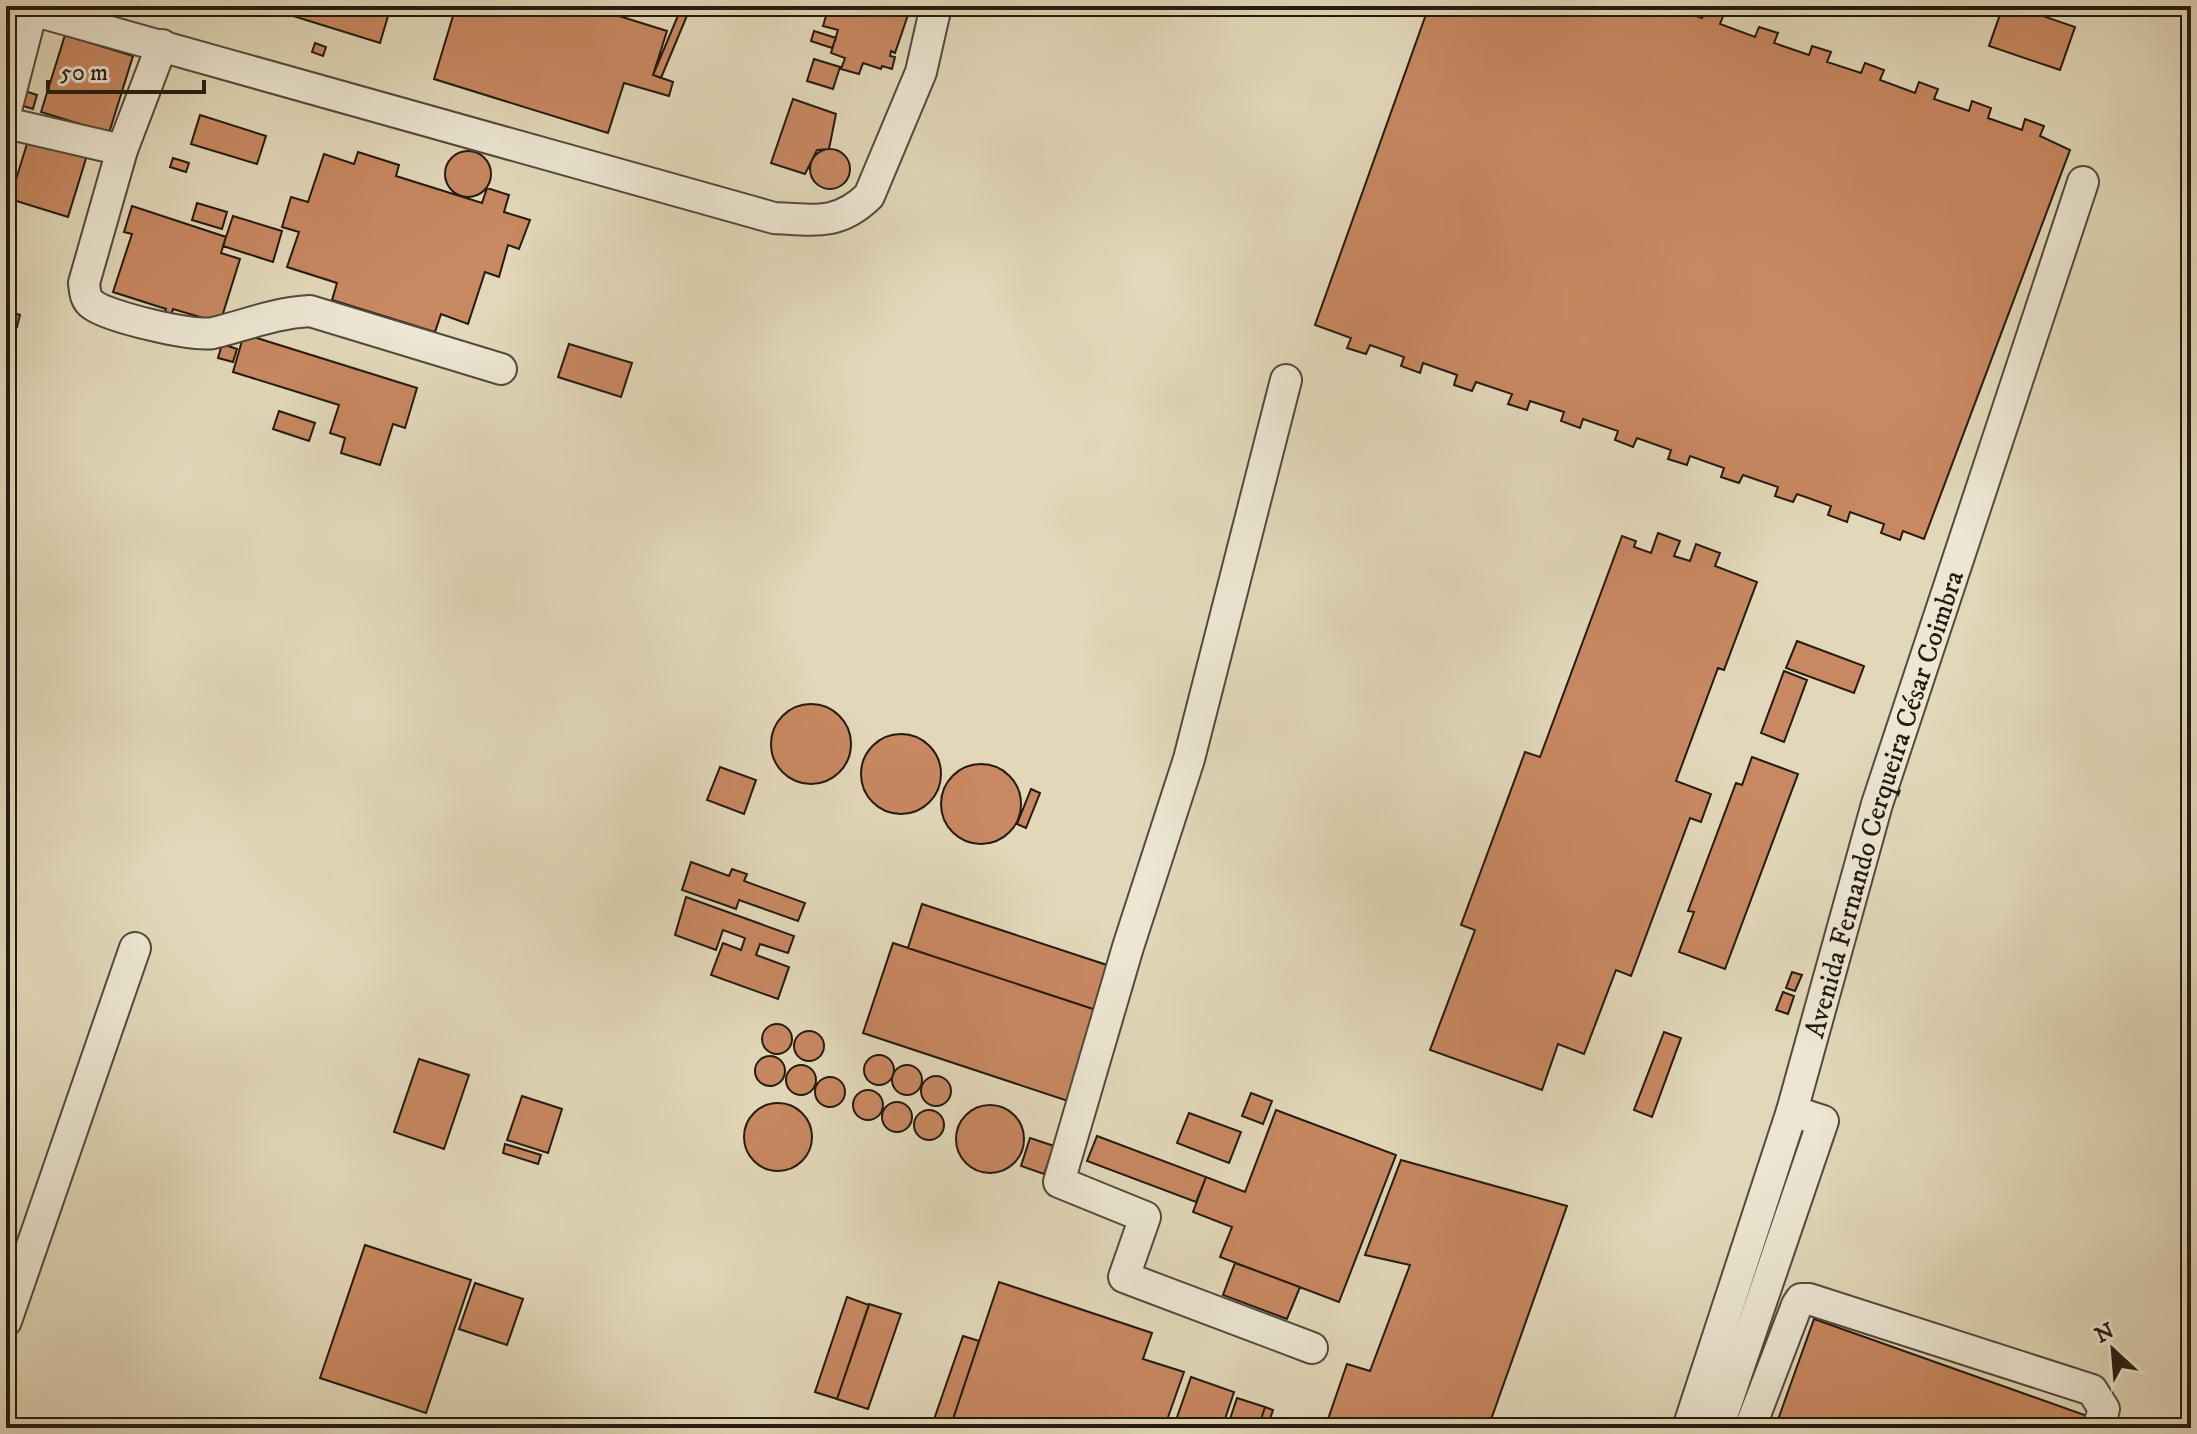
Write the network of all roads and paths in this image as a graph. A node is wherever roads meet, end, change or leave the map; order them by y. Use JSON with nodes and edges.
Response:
{"nodes":[{"id":1,"x":936,"y":6,"type":"edge"},
{"id":2,"x":24,"y":7,"type":"edge"},
{"id":3,"x":162,"y":45,"type":"junction"},
{"id":4,"x":6,"y":110,"type":"edge"},
{"id":5,"x":6,"y":123,"type":"edge"},
{"id":6,"x":122,"y":150,"type":"junction"},
{"id":7,"x":2083,"y":182,"type":"dead end"},
{"id":8,"x":501,"y":369,"type":"dead end"},
{"id":9,"x":1286,"y":380,"type":"dead end"},
{"id":10,"x":135,"y":948,"type":"dead end"},
{"id":11,"x":1792,"y":1111,"type":"junction"},
{"id":12,"x":6,"y":1321,"type":"edge"},
{"id":13,"x":1312,"y":1348,"type":"dead end"},
{"id":14,"x":1688,"y":1428,"type":"edge"},
{"id":15,"x":1718,"y":1428,"type":"edge"},
{"id":16,"x":1750,"y":1428,"type":"edge"},
{"id":17,"x":2098,"y":1428,"type":"edge"}],
"edges":[{"from":1,"to":3,"type":"street"},
{"from":2,"to":3,"type":"street"},
{"from":2,"to":4,"type":"street"},
{"from":3,"to":6,"type":"street"},
{"from":5,"to":6,"type":"street"},
{"from":6,"to":8,"type":"street"},
{"from":7,"to":11,"type":"street","name":"Avenida Fernando Cerqueira César Coimbra"},
{"from":9,"to":13,"type":"street"},
{"from":10,"to":12,"type":"street"},
{"from":11,"to":14,"type":"street","name":"Avenida Fernando Cerqueira César Coimbra"},
{"from":11,"to":15,"type":"street"},
{"from":16,"to":17,"type":"street"}]}
